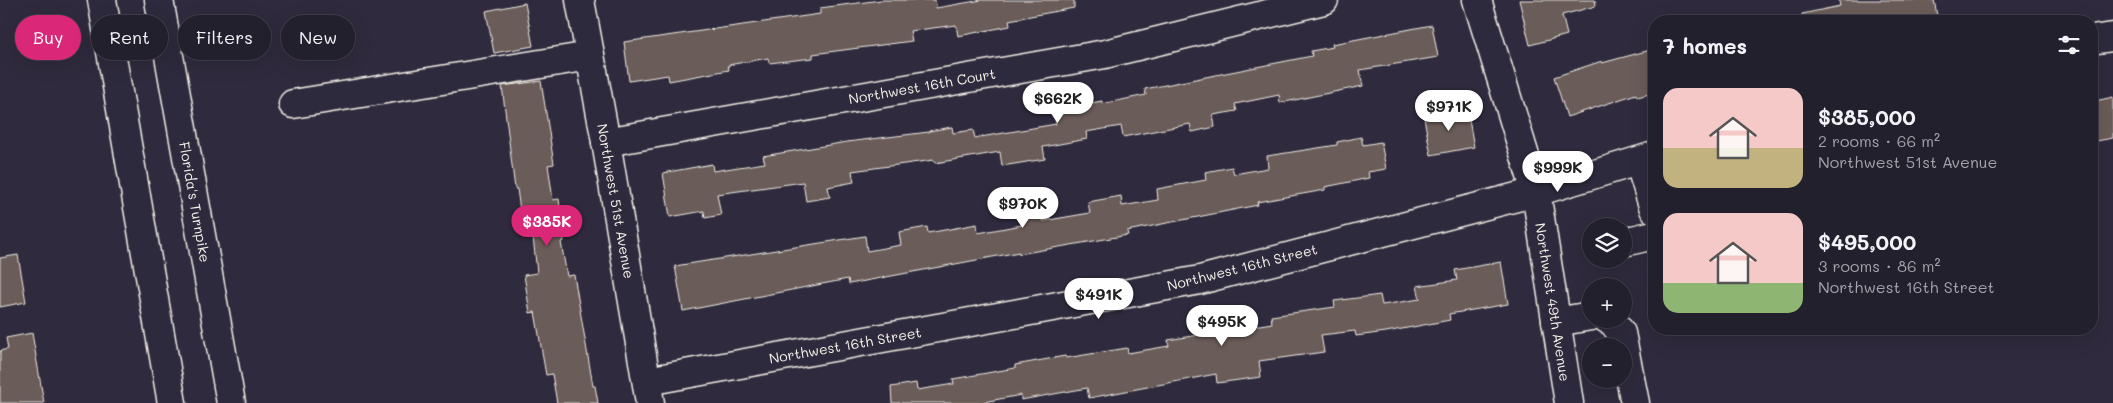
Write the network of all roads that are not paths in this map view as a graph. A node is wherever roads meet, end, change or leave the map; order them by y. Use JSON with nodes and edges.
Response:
{"nodes":[{"id":1,"x":102,"y":0,"type":"edge"},
{"id":2,"x":159,"y":0,"type":"edge"},
{"id":3,"x":580,"y":0,"type":"edge"},
{"id":4,"x":1324,"y":0,"type":"edge"},
{"id":5,"x":1476,"y":0,"type":"edge"},
{"id":6,"x":2113,"y":37,"type":"edge"},
{"id":7,"x":2098,"y":39,"type":"edge"},
{"id":8,"x":590,"y":56,"type":"junction"},
{"id":9,"x":293,"y":104,"type":"dead end"},
{"id":10,"x":606,"y":142,"type":"junction"},
{"id":11,"x":1646,"y":158,"type":"edge"},
{"id":12,"x":1648,"y":171,"type":"edge"},
{"id":13,"x":1536,"y":192,"type":"junction"},
{"id":14,"x":1648,"y":236,"type":"edge"},
{"id":15,"x":1632,"y":240,"type":"edge"},
{"id":16,"x":1582,"y":318,"type":"edge"},
{"id":17,"x":1556,"y":322,"type":"junction"},
{"id":18,"x":1618,"y":328,"type":"edge"},
{"id":19,"x":648,"y":392,"type":"edge"},
{"id":20,"x":172,"y":403,"type":"edge"},
{"id":21,"x":231,"y":403,"type":"edge"},
{"id":22,"x":1569,"y":403,"type":"edge"},
{"id":23,"x":1634,"y":403,"type":"edge"}],
"edges":[{"from":1,"to":20,"type":"main road"},
{"from":2,"to":21,"type":"main road","name":"Florida's Turnpike"},
{"from":3,"to":8,"type":"main road","name":"Northwest 51st Avenue"},
{"from":4,"to":10,"type":"main road","name":"Northwest 16th Court"},
{"from":5,"to":13,"type":"main road","name":"Northwest 49th Avenue"},
{"from":6,"to":7,"type":"main road"},
{"from":8,"to":9,"type":"main road"},
{"from":8,"to":10,"type":"main road","name":"Northwest 51st Avenue"},
{"from":10,"to":19,"type":"main road","name":"Northwest 51st Avenue"},
{"from":11,"to":12,"type":"main road"},
{"from":11,"to":13,"type":"main road","name":"Northwest 16th Street"},
{"from":13,"to":17,"type":"main road","name":"Northwest 49th Avenue"},
{"from":13,"to":19,"type":"main road","name":"Northwest 16th Street"},
{"from":14,"to":15,"type":"main road"},
{"from":16,"to":17,"type":"main road"},
{"from":17,"to":22,"type":"main road","name":"Northwest 49th Avenue"},
{"from":18,"to":23,"type":"main road"}]}
